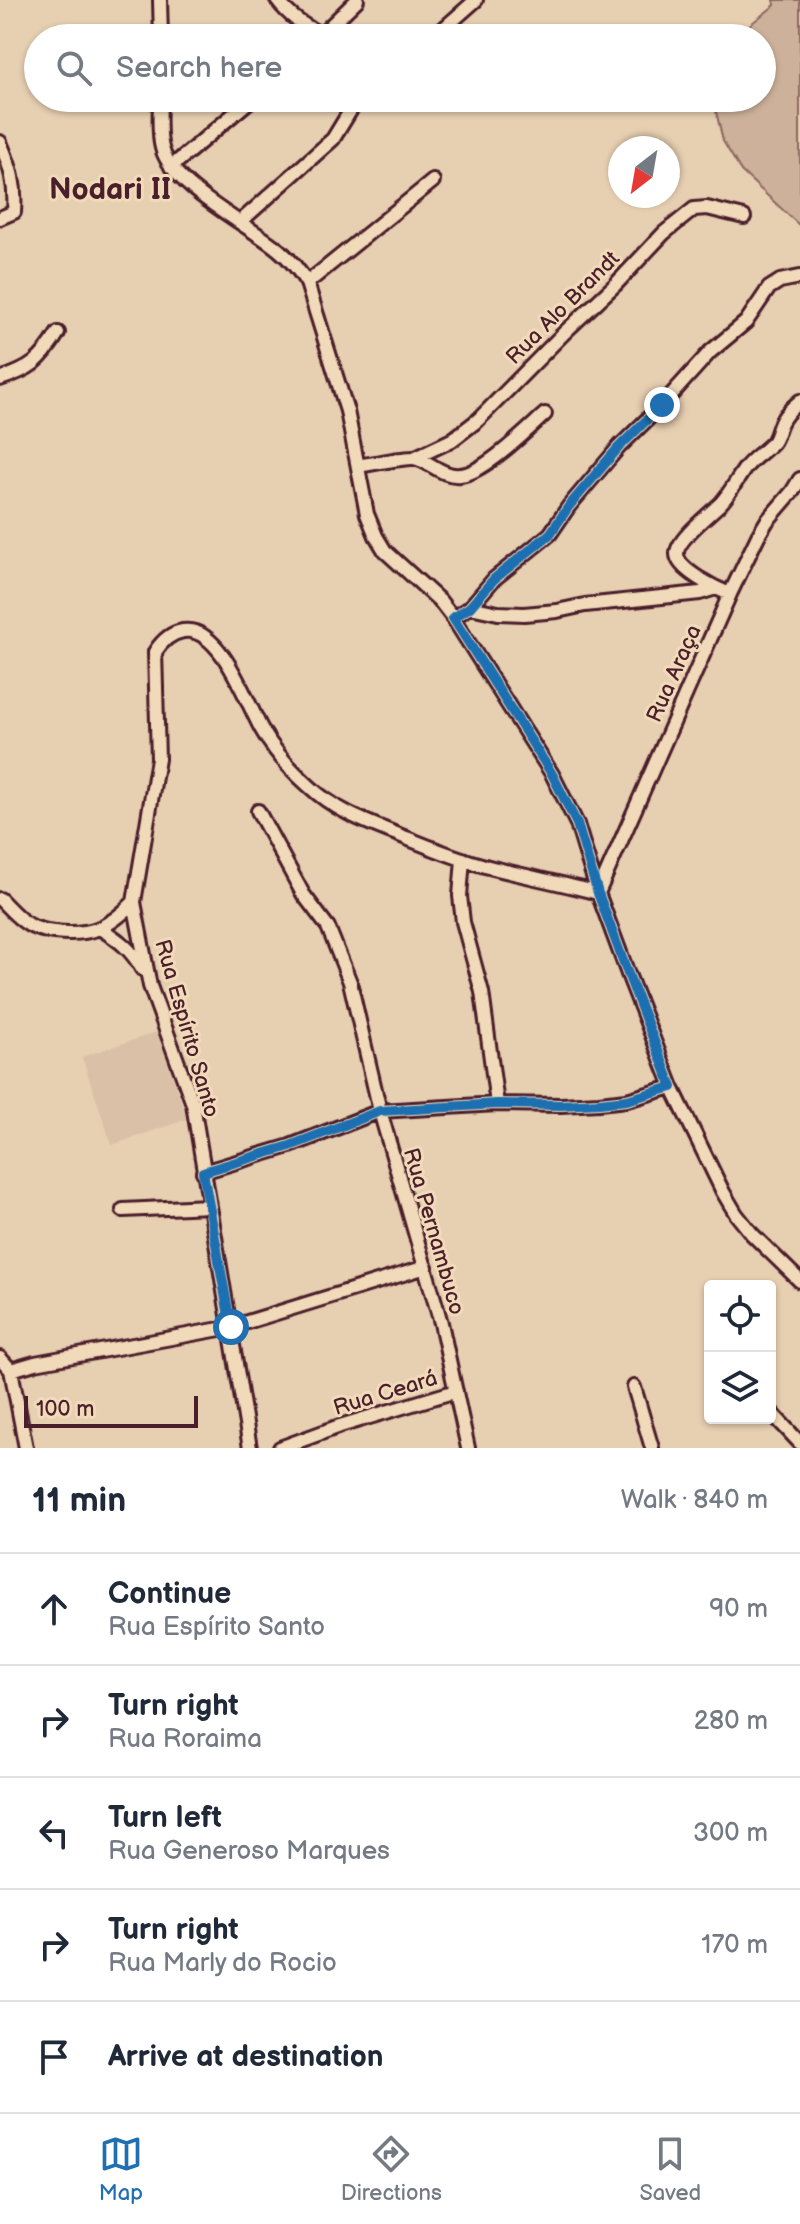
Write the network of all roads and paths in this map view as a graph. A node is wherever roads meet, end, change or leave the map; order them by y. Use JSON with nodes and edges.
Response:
{"nodes":[{"id":1,"x":160,"y":0,"type":"edge"},
{"id":2,"x":277,"y":0,"type":"edge"},
{"id":3,"x":357,"y":0,"type":"edge"},
{"id":4,"x":476,"y":0,"type":"edge"},
{"id":5,"x":161,"y":24,"type":"edge"},
{"id":6,"x":300,"y":24,"type":"edge"},
{"id":7,"x":332,"y":24,"type":"edge"},
{"id":8,"x":449,"y":24,"type":"edge"},
{"id":9,"x":161,"y":112,"type":"edge"},
{"id":10,"x":236,"y":112,"type":"edge"},
{"id":11,"x":349,"y":112,"type":"edge"},
{"id":12,"x":0,"y":142,"type":"edge"},
{"id":13,"x":171,"y":167,"type":"junction"},
{"id":14,"x":433,"y":181,"type":"dead end"},
{"id":15,"x":744,"y":217,"type":"dead end"},
{"id":16,"x":0,"y":218,"type":"edge"},
{"id":17,"x":240,"y":222,"type":"junction"},
{"id":18,"x":800,"y":277,"type":"edge"},
{"id":19,"x":307,"y":283,"type":"junction"},
{"id":20,"x":58,"y":333,"type":"dead end"},
{"id":21,"x":0,"y":379,"type":"edge"},
{"id":22,"x":800,"y":401,"type":"edge"},
{"id":23,"x":545,"y":414,"type":"dead end"},
{"id":24,"x":414,"y":458,"type":"junction"},
{"id":25,"x":358,"y":466,"type":"junction"},
{"id":26,"x":800,"y":479,"type":"edge"},
{"id":27,"x":716,"y":588,"type":"junction"},
{"id":28,"x":730,"y":594,"type":"junction"},
{"id":29,"x":470,"y":607,"type":"junction"},
{"id":30,"x":453,"y":618,"type":"junction"},
{"id":31,"x":258,"y":811,"type":"dead end"},
{"id":32,"x":463,"y":859,"type":"junction"},
{"id":33,"x":598,"y":893,"type":"junction"},
{"id":34,"x":0,"y":899,"type":"edge"},
{"id":35,"x":134,"y":902,"type":"junction"},
{"id":36,"x":101,"y":929,"type":"junction"},
{"id":37,"x":150,"y":986,"type":"junction"},
{"id":38,"x":672,"y":1087,"type":"junction"},
{"id":39,"x":497,"y":1104,"type":"junction"},
{"id":40,"x":380,"y":1111,"type":"junction"},
{"id":41,"x":203,"y":1172,"type":"junction"},
{"id":42,"x":209,"y":1206,"type":"junction"},
{"id":43,"x":123,"y":1210,"type":"dead end"},
{"id":44,"x":426,"y":1267,"type":"junction"},
{"id":45,"x":800,"y":1281,"type":"edge"},
{"id":46,"x":231,"y":1327,"type":"junction"},
{"id":47,"x":0,"y":1358,"type":"edge"},
{"id":48,"x":11,"y":1370,"type":"junction"},
{"id":49,"x":634,"y":1387,"type":"dead end"},
{"id":50,"x":456,"y":1391,"type":"junction"},
{"id":51,"x":776,"y":1417,"type":"edge"},
{"id":52,"x":800,"y":1443,"type":"edge"},
{"id":53,"x":26,"y":1448,"type":"edge"},
{"id":54,"x":250,"y":1448,"type":"edge"},
{"id":55,"x":280,"y":1448,"type":"edge"},
{"id":56,"x":468,"y":1448,"type":"edge"},
{"id":57,"x":652,"y":1448,"type":"edge"}],
"edges":[{"from":1,"to":5,"type":"street"},
{"from":2,"to":6,"type":"street"},
{"from":3,"to":7,"type":"street"},
{"from":4,"to":8,"type":"street"},
{"from":9,"to":13,"type":"street"},
{"from":10,"to":13,"type":"street"},
{"from":11,"to":17,"type":"street"},
{"from":12,"to":16,"type":"street"},
{"from":13,"to":17,"type":"street"},
{"from":14,"to":19,"type":"street"},
{"from":15,"to":24,"type":"street","name":"Rua Alo Brandt"},
{"from":17,"to":19,"type":"street"},
{"from":18,"to":29,"type":"street"},
{"from":19,"to":25,"type":"street"},
{"from":20,"to":21,"type":"street"},
{"from":22,"to":27,"type":"street"},
{"from":23,"to":24,"type":"street"},
{"from":24,"to":25,"type":"street","name":"Rua Alo Brandt"},
{"from":25,"to":30,"type":"street"},
{"from":26,"to":28,"type":"street","name":"Rua Araça"},
{"from":27,"to":28,"type":"street"},
{"from":27,"to":29,"type":"street"},
{"from":28,"to":33,"type":"street","name":"Rua Araça"},
{"from":29,"to":30,"type":"street"},
{"from":30,"to":33,"type":"street"},
{"from":31,"to":40,"type":"street","name":"Rua Pernambuco"},
{"from":32,"to":33,"type":"street"},
{"from":32,"to":35,"type":"street"},
{"from":32,"to":39,"type":"street"},
{"from":33,"to":38,"type":"street"},
{"from":34,"to":36,"type":"street"},
{"from":35,"to":36,"type":"street"},
{"from":35,"to":37,"type":"street","name":"Rua Espírito Santo"},
{"from":36,"to":37,"type":"street"},
{"from":37,"to":41,"type":"street","name":"Rua Espírito Santo"},
{"from":38,"to":39,"type":"street"},
{"from":38,"to":45,"type":"street"},
{"from":39,"to":40,"type":"street"},
{"from":40,"to":41,"type":"street"},
{"from":40,"to":44,"type":"street","name":"Rua Pernambuco"},
{"from":41,"to":42,"type":"street","name":"Rua Espírito Santo"},
{"from":42,"to":43,"type":"street"},
{"from":42,"to":46,"type":"street","name":"Rua Espírito Santo"},
{"from":44,"to":46,"type":"street"},
{"from":44,"to":50,"type":"street","name":"Rua Pernambuco"},
{"from":46,"to":48,"type":"street"},
{"from":46,"to":54,"type":"street","name":"Rua Espírito Santo"},
{"from":47,"to":48,"type":"street"},
{"from":48,"to":53,"type":"street"},
{"from":49,"to":57,"type":"street"},
{"from":50,"to":55,"type":"street","name":"Rua Ceará"},
{"from":50,"to":56,"type":"street","name":"Rua Pernambuco"},
{"from":51,"to":52,"type":"street"}]}
